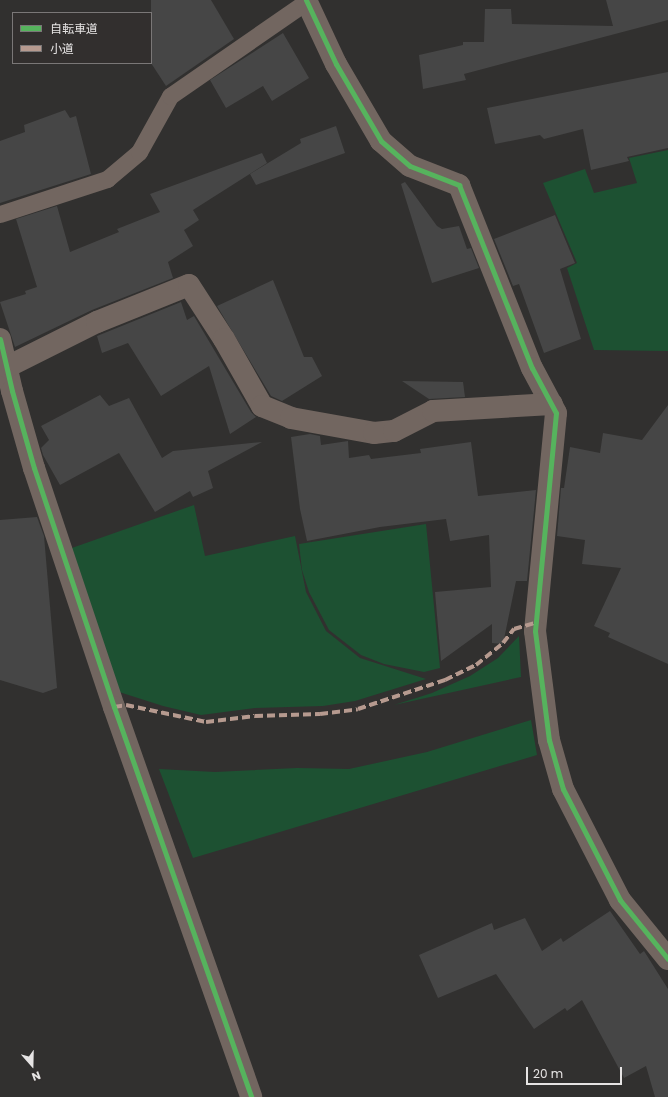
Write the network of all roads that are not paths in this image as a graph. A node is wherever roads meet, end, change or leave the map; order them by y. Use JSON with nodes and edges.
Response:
{"nodes":[{"id":1,"x":306,"y":1,"type":"edge"},
{"id":2,"x":0,"y":214,"type":"edge"},
{"id":3,"x":0,"y":339,"type":"edge"},
{"id":4,"x":7,"y":368,"type":"junction"},
{"id":5,"x":552,"y":404,"type":"junction"},
{"id":6,"x":668,"y":959,"type":"edge"},
{"id":7,"x":251,"y":1097,"type":"edge"}],
"edges":[{"from":1,"to":2,"type":"lane"},
{"from":1,"to":5,"type":"street"},
{"from":3,"to":4,"type":"street"},
{"from":4,"to":5,"type":"street"},
{"from":4,"to":7,"type":"street"},
{"from":5,"to":6,"type":"street"}]}
